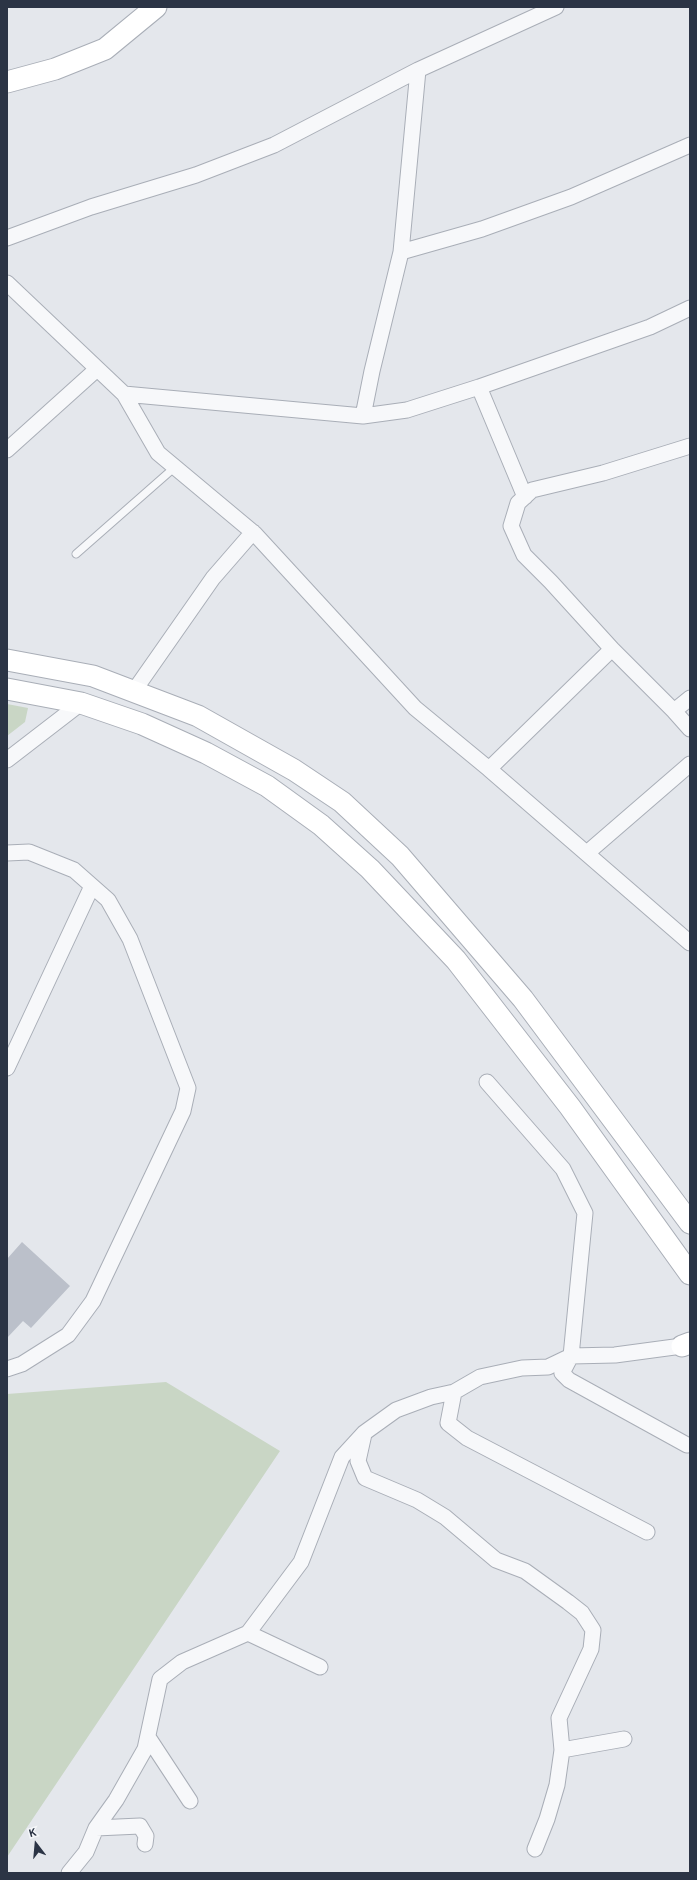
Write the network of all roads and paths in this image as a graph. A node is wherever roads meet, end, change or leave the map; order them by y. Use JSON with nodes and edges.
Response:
{"nodes":[{"id":1,"x":156,"y":7,"type":"edge"},
{"id":2,"x":556,"y":7,"type":"edge"},
{"id":3,"x":418,"y":70,"type":"junction"},
{"id":4,"x":9,"y":80,"type":"edge"},
{"id":5,"x":690,"y":145,"type":"edge"},
{"id":6,"x":7,"y":238,"type":"edge"},
{"id":7,"x":401,"y":252,"type":"junction"},
{"id":8,"x":7,"y":283,"type":"edge"},
{"id":9,"x":690,"y":308,"type":"edge"},
{"id":10,"x":97,"y":369,"type":"junction"},
{"id":11,"x":479,"y":387,"type":"junction"},
{"id":12,"x":124,"y":394,"type":"junction"},
{"id":13,"x":363,"y":416,"type":"junction"},
{"id":14,"x":690,"y":446,"type":"edge"},
{"id":15,"x":7,"y":450,"type":"edge"},
{"id":16,"x":175,"y":468,"type":"junction"},
{"id":17,"x":525,"y":497,"type":"junction"},
{"id":18,"x":253,"y":532,"type":"junction"},
{"id":19,"x":76,"y":554,"type":"dead end"},
{"id":20,"x":612,"y":649,"type":"junction"},
{"id":21,"x":7,"y":660,"type":"edge"},
{"id":22,"x":7,"y":689,"type":"edge"},
{"id":23,"x":134,"y":691,"type":"junction"},
{"id":24,"x":690,"y":698,"type":"edge"},
{"id":25,"x":81,"y":703,"type":"junction"},
{"id":26,"x":674,"y":711,"type":"junction"},
{"id":27,"x":690,"y":729,"type":"edge"},
{"id":28,"x":7,"y":760,"type":"edge"},
{"id":29,"x":690,"y":764,"type":"edge"},
{"id":30,"x":489,"y":769,"type":"junction"},
{"id":31,"x":7,"y":853,"type":"edge"},
{"id":32,"x":586,"y":853,"type":"junction"},
{"id":33,"x":92,"y":886,"type":"junction"},
{"id":34,"x":690,"y":943,"type":"edge"},
{"id":35,"x":7,"y":1068,"type":"edge"},
{"id":36,"x":487,"y":1082,"type":"dead end"},
{"id":37,"x":690,"y":1223,"type":"edge"},
{"id":38,"x":690,"y":1274,"type":"edge"},
{"id":39,"x":687,"y":1345,"type":"edge"},
{"id":40,"x":571,"y":1356,"type":"junction"},
{"id":41,"x":7,"y":1369,"type":"edge"},
{"id":42,"x":454,"y":1392,"type":"junction"},
{"id":43,"x":364,"y":1433,"type":"junction"},
{"id":44,"x":687,"y":1445,"type":"dead end"},
{"id":45,"x":647,"y":1532,"type":"dead end"},
{"id":46,"x":248,"y":1633,"type":"junction"},
{"id":47,"x":320,"y":1667,"type":"dead end"},
{"id":48,"x":148,"y":1737,"type":"junction"},
{"id":49,"x":624,"y":1739,"type":"dead end"},
{"id":50,"x":562,"y":1750,"type":"junction"},
{"id":51,"x":190,"y":1801,"type":"dead end"},
{"id":52,"x":96,"y":1828,"type":"junction"},
{"id":53,"x":145,"y":1844,"type":"dead end"},
{"id":54,"x":535,"y":1849,"type":"dead end"},
{"id":55,"x":69,"y":1873,"type":"edge"}],
"edges":[{"from":1,"to":4,"type":"main road"},
{"from":2,"to":3,"type":"street"},
{"from":3,"to":6,"type":"street"},
{"from":3,"to":7,"type":"street"},
{"from":5,"to":7,"type":"street"},
{"from":7,"to":13,"type":"street"},
{"from":8,"to":10,"type":"street"},
{"from":9,"to":11,"type":"street"},
{"from":10,"to":12,"type":"street"},
{"from":10,"to":15,"type":"street"},
{"from":11,"to":13,"type":"street"},
{"from":11,"to":17,"type":"street"},
{"from":12,"to":13,"type":"street"},
{"from":12,"to":16,"type":"street"},
{"from":14,"to":17,"type":"street"},
{"from":16,"to":18,"type":"street"},
{"from":16,"to":19,"type":"lane"},
{"from":17,"to":20,"type":"street"},
{"from":18,"to":23,"type":"street"},
{"from":18,"to":30,"type":"street"},
{"from":20,"to":26,"type":"street"},
{"from":20,"to":30,"type":"street"},
{"from":21,"to":23,"type":"main road"},
{"from":22,"to":25,"type":"main road"},
{"from":23,"to":37,"type":"main road"},
{"from":24,"to":26,"type":"street"},
{"from":25,"to":28,"type":"street"},
{"from":25,"to":38,"type":"main road"},
{"from":26,"to":27,"type":"street"},
{"from":29,"to":32,"type":"street"},
{"from":30,"to":32,"type":"street"},
{"from":31,"to":33,"type":"street"},
{"from":32,"to":34,"type":"street"},
{"from":33,"to":35,"type":"street"},
{"from":33,"to":41,"type":"street"},
{"from":36,"to":40,"type":"street"},
{"from":39,"to":40,"type":"street"},
{"from":40,"to":42,"type":"street"},
{"from":40,"to":44,"type":"street"},
{"from":42,"to":43,"type":"street"},
{"from":42,"to":45,"type":"street"},
{"from":43,"to":46,"type":"street"},
{"from":43,"to":50,"type":"street"},
{"from":46,"to":47,"type":"street"},
{"from":46,"to":48,"type":"street"},
{"from":48,"to":51,"type":"street"},
{"from":48,"to":52,"type":"street"},
{"from":49,"to":50,"type":"street"},
{"from":50,"to":54,"type":"street"},
{"from":52,"to":53,"type":"street"},
{"from":52,"to":55,"type":"street"}]}
